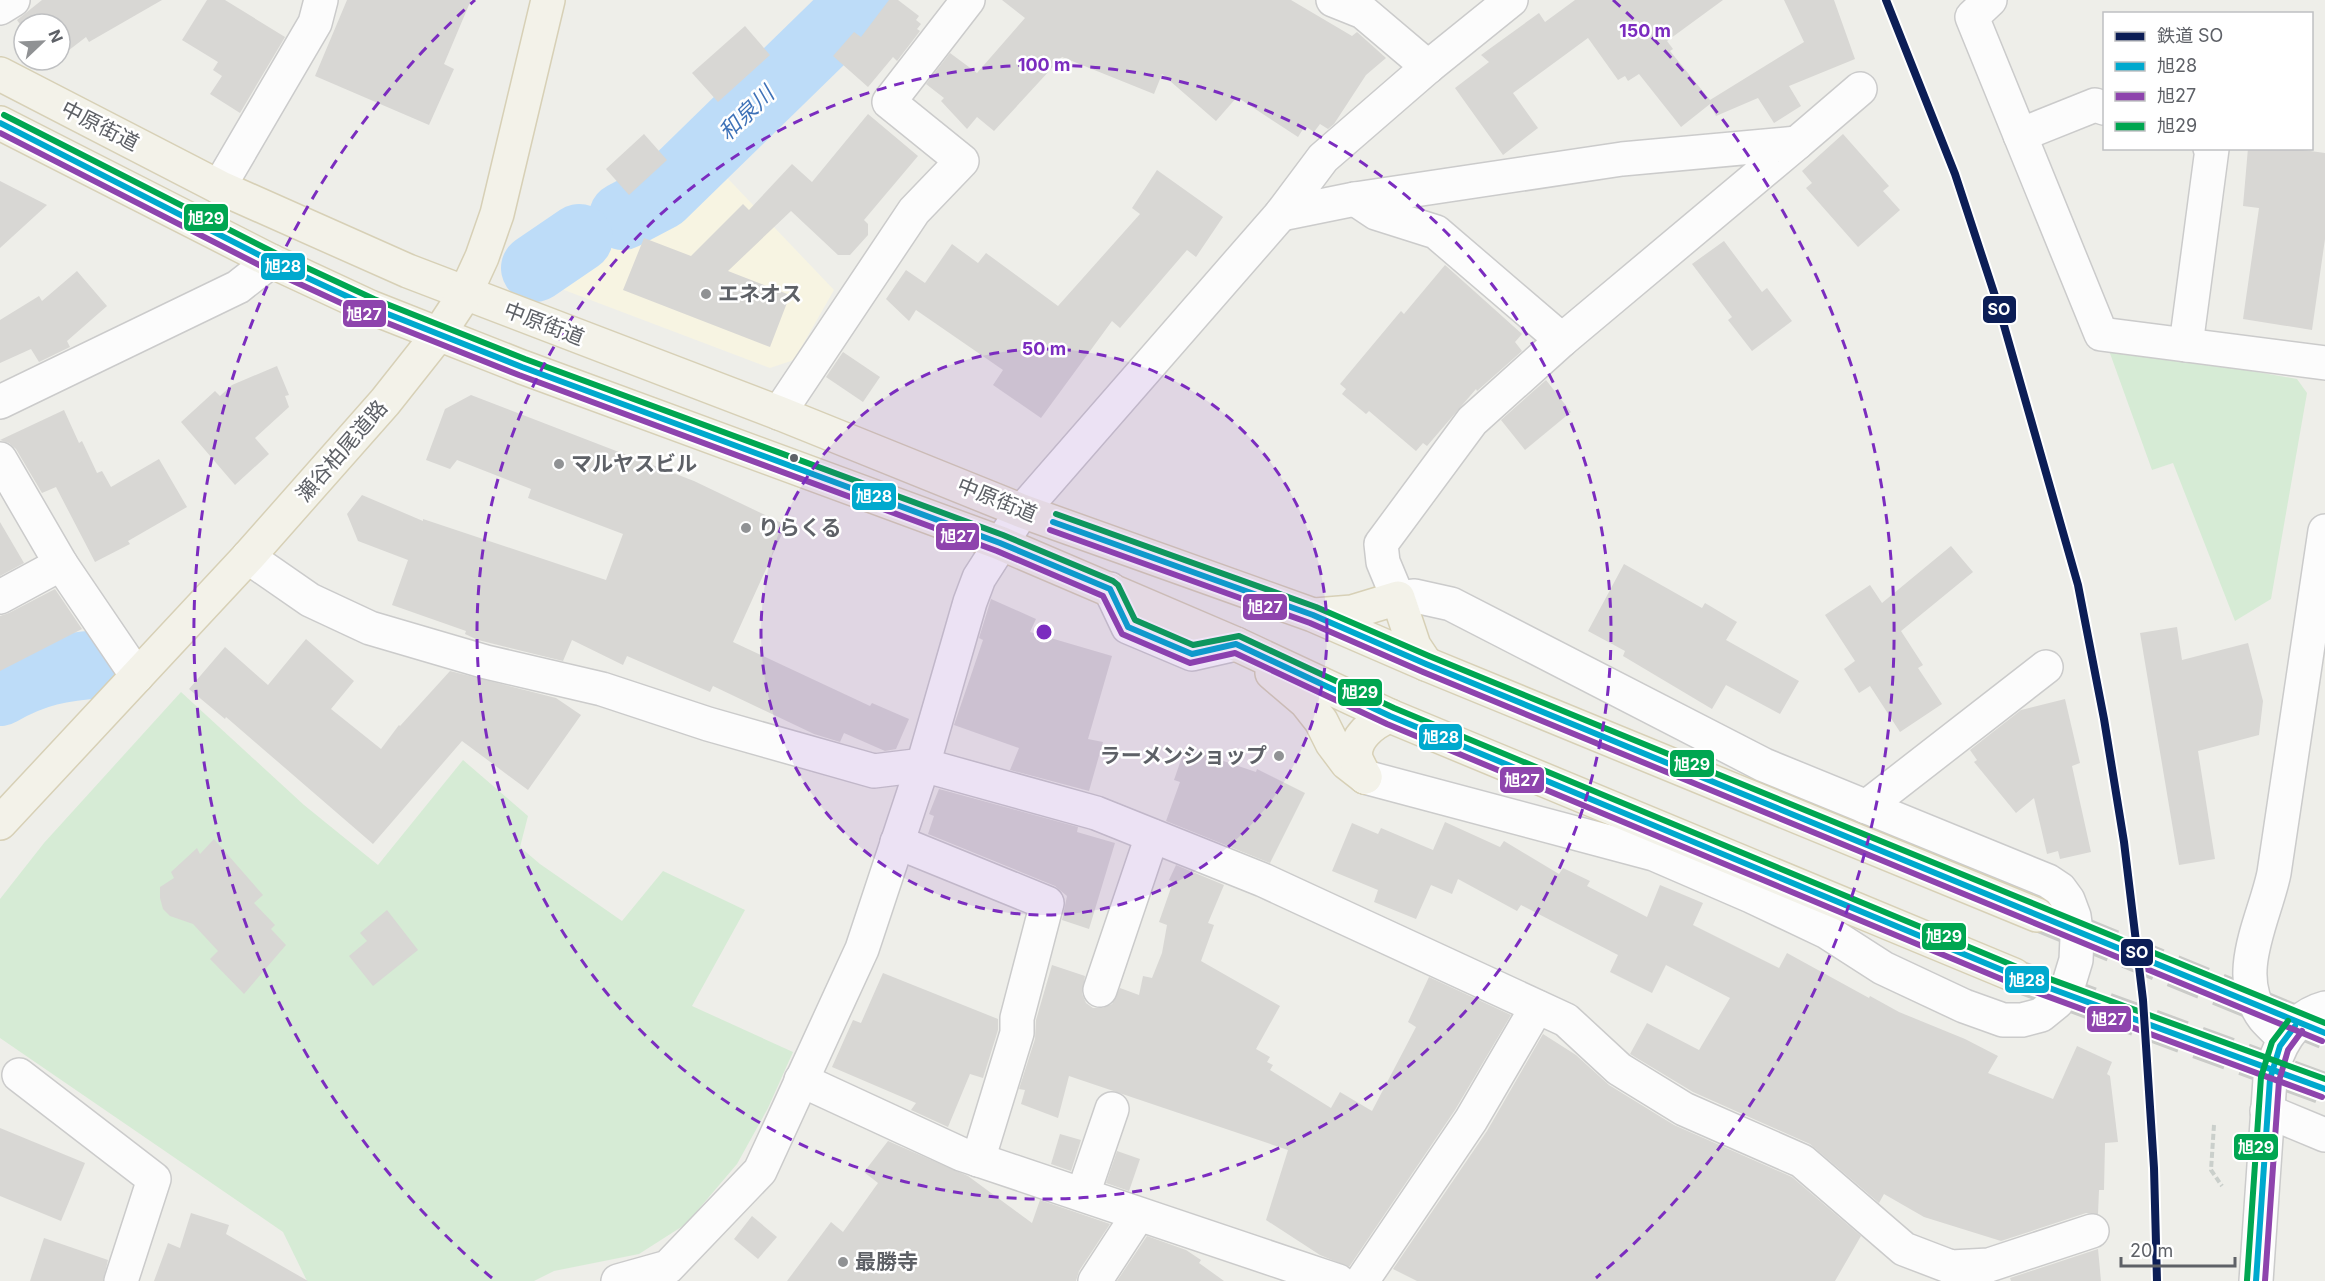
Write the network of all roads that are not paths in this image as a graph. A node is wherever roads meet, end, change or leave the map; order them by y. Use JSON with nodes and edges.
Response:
{"nodes":[{"id":1,"x":13,"y":0,"type":"edge"},
{"id":2,"x":321,"y":0,"type":"edge"},
{"id":3,"x":548,"y":0,"type":"edge"},
{"id":4,"x":968,"y":0,"type":"edge"},
{"id":5,"x":1333,"y":0,"type":"edge"},
{"id":6,"x":1511,"y":0,"type":"edge"},
{"id":7,"x":0,"y":8,"type":"edge"},
{"id":8,"x":1981,"y":8,"type":"edge"},
{"id":9,"x":1428,"y":67,"type":"junction"},
{"id":10,"x":0,"y":74,"type":"edge"},
{"id":11,"x":1860,"y":89,"type":"dead end"},
{"id":12,"x":2103,"y":108,"type":"edge"},
{"id":13,"x":0,"y":123,"type":"edge"},
{"id":14,"x":2020,"y":135,"type":"junction"},
{"id":15,"x":1797,"y":143,"type":"junction"},
{"id":16,"x":2212,"y":150,"type":"edge"},
{"id":17,"x":219,"y":187,"type":"junction"},
{"id":18,"x":1355,"y":199,"type":"junction"},
{"id":19,"x":1281,"y":214,"type":"junction"},
{"id":20,"x":271,"y":261,"type":"junction"},
{"id":21,"x":465,"y":294,"type":"junction"},
{"id":22,"x":438,"y":335,"type":"junction"},
{"id":23,"x":1562,"y":340,"type":"junction"},
{"id":24,"x":2186,"y":345,"type":"junction"},
{"id":25,"x":2325,"y":363,"type":"edge"},
{"id":26,"x":0,"y":402,"type":"edge"},
{"id":27,"x":779,"y":413,"type":"junction"},
{"id":28,"x":0,"y":459,"type":"edge"},
{"id":29,"x":1022,"y":511,"type":"junction"},
{"id":30,"x":2325,"y":531,"type":"edge"},
{"id":31,"x":1000,"y":543,"type":"junction"},
{"id":32,"x":248,"y":557,"type":"junction"},
{"id":33,"x":61,"y":564,"type":"junction"},
{"id":34,"x":0,"y":597,"type":"edge"},
{"id":35,"x":1398,"y":598,"type":"junction"},
{"id":36,"x":1313,"y":615,"type":"junction"},
{"id":37,"x":1236,"y":644,"type":"junction"},
{"id":38,"x":1426,"y":664,"type":"junction"},
{"id":39,"x":2046,"y":667,"type":"dead end"},
{"id":40,"x":137,"y":676,"type":"junction"},
{"id":41,"x":1390,"y":716,"type":"junction"},
{"id":42,"x":923,"y":765,"type":"junction"},
{"id":43,"x":1365,"y":777,"type":"junction"},
{"id":44,"x":1866,"y":807,"type":"junction"},
{"id":45,"x":0,"y":823,"type":"edge"},
{"id":46,"x":1152,"y":836,"type":"junction"},
{"id":47,"x":897,"y":842,"type":"junction"},
{"id":48,"x":2037,"y":915,"type":"tunnel mouth"},
{"id":49,"x":2014,"y":975,"type":"tunnel mouth"},
{"id":50,"x":1100,"y":990,"type":"dead end"},
{"id":51,"x":1537,"y":1007,"type":"junction"},
{"id":52,"x":2325,"y":1008,"type":"edge"},
{"id":53,"x":2284,"y":1038,"type":"junction"},
{"id":54,"x":19,"y":1075,"type":"dead end"},
{"id":55,"x":801,"y":1080,"type":"junction"},
{"id":56,"x":1112,"y":1109,"type":"dead end"},
{"id":57,"x":2267,"y":1111,"type":"junction"},
{"id":58,"x":2325,"y":1135,"type":"edge"},
{"id":59,"x":978,"y":1160,"type":"junction"},
{"id":60,"x":1083,"y":1194,"type":"junction"},
{"id":61,"x":1138,"y":1215,"type":"junction"},
{"id":62,"x":2092,"y":1231,"type":"dead end"},
{"id":63,"x":122,"y":1281,"type":"edge"},
{"id":64,"x":618,"y":1281,"type":"edge"},
{"id":65,"x":1095,"y":1281,"type":"edge"},
{"id":66,"x":1338,"y":1281,"type":"edge"},
{"id":67,"x":1362,"y":1281,"type":"edge"},
{"id":68,"x":2256,"y":1281,"type":"edge"}],
"edges":[{"from":1,"to":7,"type":"street"},
{"from":2,"to":17,"type":"street"},
{"from":3,"to":21,"type":"main road","name":"瀬谷柏尾道路"},
{"from":4,"to":27,"type":"street"},
{"from":5,"to":9,"type":"street"},
{"from":6,"to":9,"type":"street"},
{"from":8,"to":14,"type":"street"},
{"from":9,"to":19,"type":"street"},
{"from":10,"to":17,"type":"main road","name":"中原街道"},
{"from":11,"to":15,"type":"street"},
{"from":12,"to":14,"type":"street"},
{"from":13,"to":20,"type":"main road","name":"中原街道"},
{"from":14,"to":24,"type":"street"},
{"from":15,"to":18,"type":"street"},
{"from":15,"to":23,"type":"street"},
{"from":16,"to":24,"type":"street"},
{"from":17,"to":21,"type":"main road","name":"中原街道"},
{"from":18,"to":19,"type":"street"},
{"from":18,"to":23,"type":"street"},
{"from":19,"to":29,"type":"street"},
{"from":20,"to":22,"type":"main road","name":"中原街道"},
{"from":20,"to":26,"type":"street"},
{"from":21,"to":22,"type":"main road","name":"瀬谷柏尾道路"},
{"from":21,"to":27,"type":"main road","name":"中原街道"},
{"from":22,"to":31,"type":"main road","name":"中原街道"},
{"from":22,"to":32,"type":"main road","name":"瀬谷柏尾道路"},
{"from":23,"to":35,"type":"street"},
{"from":24,"to":25,"type":"street"},
{"from":27,"to":29,"type":"main road","name":"中原街道"},
{"from":28,"to":33,"type":"street"},
{"from":29,"to":31,"type":"street"},
{"from":29,"to":36,"type":"main road","name":"中原街道"},
{"from":30,"to":53,"type":"street"},
{"from":31,"to":37,"type":"main road","name":"中原街道"},
{"from":31,"to":42,"type":"street"},
{"from":32,"to":40,"type":"main road","name":"瀬谷柏尾道路"},
{"from":32,"to":42,"type":"street"},
{"from":33,"to":34,"type":"street"},
{"from":33,"to":40,"type":"street"},
{"from":35,"to":36,"type":"main road"},
{"from":35,"to":38,"type":"main road"},
{"from":35,"to":44,"type":"street"},
{"from":36,"to":38,"type":"main road","name":"中原街道"},
{"from":37,"to":41,"type":"main road","name":"中原街道"},
{"from":37,"to":43,"type":"main road"},
{"from":38,"to":48,"type":"main road","name":"中原街道"},
{"from":39,"to":44,"type":"street"},
{"from":40,"to":45,"type":"main road","name":"瀬谷柏尾道路"},
{"from":41,"to":43,"type":"main road"},
{"from":41,"to":49,"type":"main road","name":"中原街道"},
{"from":42,"to":46,"type":"street"},
{"from":42,"to":47,"type":"street"},
{"from":43,"to":44,"type":"street"},
{"from":46,"to":50,"type":"street"},
{"from":46,"to":51,"type":"street"},
{"from":47,"to":55,"type":"street"},
{"from":47,"to":59,"type":"street"},
{"from":51,"to":62,"type":"street"},
{"from":51,"to":67,"type":"street"},
{"from":52,"to":53,"type":"street"},
{"from":53,"to":57,"type":"street"},
{"from":54,"to":63,"type":"street"},
{"from":55,"to":59,"type":"street"},
{"from":55,"to":64,"type":"street"},
{"from":56,"to":60,"type":"street"},
{"from":57,"to":58,"type":"street"},
{"from":57,"to":68,"type":"street"},
{"from":59,"to":60,"type":"street"},
{"from":60,"to":61,"type":"street"},
{"from":61,"to":65,"type":"street"},
{"from":61,"to":66,"type":"street"}]}
